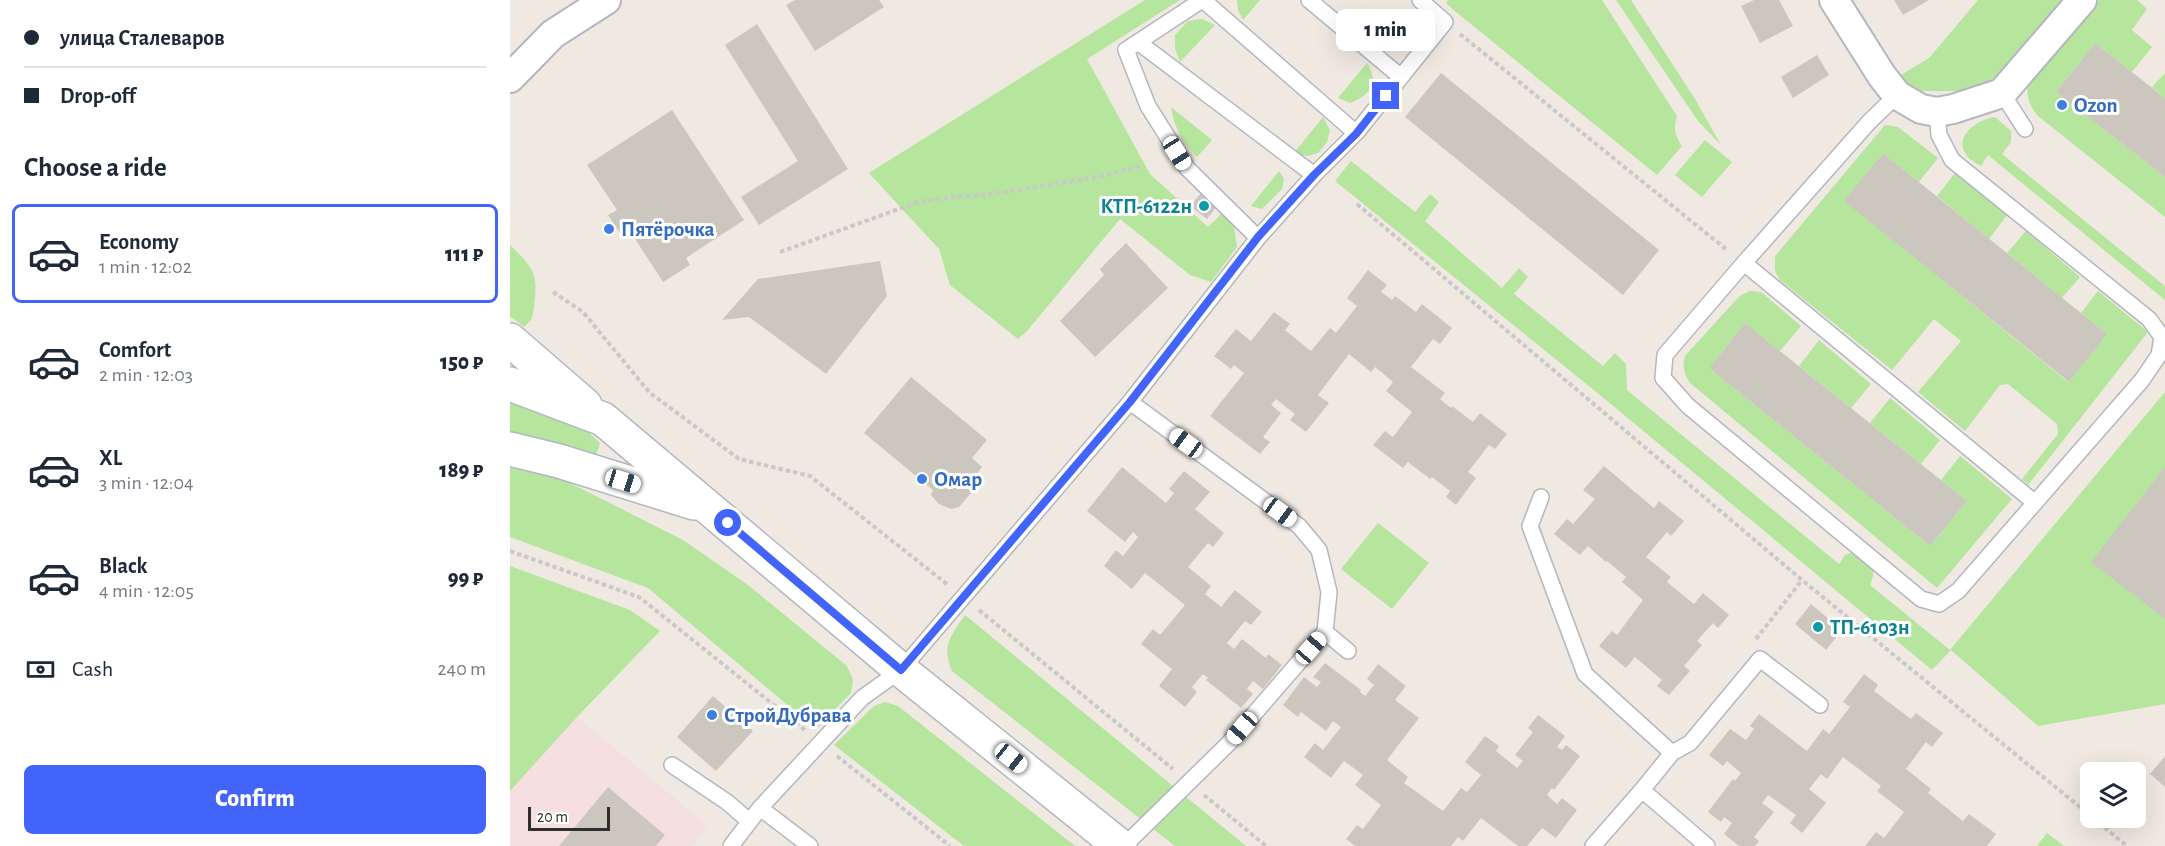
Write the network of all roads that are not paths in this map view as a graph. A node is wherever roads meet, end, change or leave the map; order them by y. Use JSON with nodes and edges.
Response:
{"nodes":[{"id":1,"x":606,"y":0,"type":"edge"},
{"id":2,"x":1203,"y":0,"type":"edge"},
{"id":3,"x":1309,"y":0,"type":"edge"},
{"id":4,"x":1420,"y":0,"type":"edge"},
{"id":5,"x":1834,"y":0,"type":"edge"},
{"id":6,"x":2082,"y":0,"type":"edge"},
{"id":7,"x":1138,"y":42,"type":"junction"},
{"id":8,"x":1401,"y":77,"type":"junction"},
{"id":9,"x":510,"y":78,"type":"edge"},
{"id":10,"x":2002,"y":93,"type":"junction"},
{"id":11,"x":1897,"y":95,"type":"junction"},
{"id":12,"x":1937,"y":111,"type":"junction"},
{"id":13,"x":2025,"y":129,"type":"dead end"},
{"id":14,"x":1356,"y":134,"type":"junction"},
{"id":15,"x":1314,"y":175,"type":"junction"},
{"id":16,"x":1258,"y":237,"type":"junction"},
{"id":17,"x":1744,"y":263,"type":"junction"},
{"id":18,"x":510,"y":340,"type":"edge"},
{"id":19,"x":510,"y":384,"type":"edge"},
{"id":20,"x":1130,"y":402,"type":"junction"},
{"id":21,"x":603,"y":419,"type":"junction"},
{"id":22,"x":510,"y":449,"type":"edge"},
{"id":23,"x":1541,"y":496,"type":"dead end"},
{"id":24,"x":2034,"y":502,"type":"junction"},
{"id":25,"x":710,"y":508,"type":"junction"},
{"id":26,"x":1325,"y":632,"type":"junction"},
{"id":27,"x":1348,"y":651,"type":"dead end"},
{"id":28,"x":901,"y":670,"type":"junction"},
{"id":29,"x":1820,"y":705,"type":"dead end"},
{"id":30,"x":1672,"y":753,"type":"junction"},
{"id":31,"x":672,"y":765,"type":"dead end"},
{"id":32,"x":1642,"y":790,"type":"junction"},
{"id":33,"x":760,"y":808,"type":"junction"},
{"id":34,"x":749,"y":821,"type":"junction"},
{"id":35,"x":731,"y":846,"type":"edge"},
{"id":36,"x":810,"y":846,"type":"edge"},
{"id":37,"x":1122,"y":846,"type":"edge"},
{"id":38,"x":1593,"y":846,"type":"edge"},
{"id":39,"x":1707,"y":846,"type":"edge"}],
"edges":[{"from":1,"to":9,"type":"street"},
{"from":2,"to":7,"type":"lane"},
{"from":2,"to":14,"type":"lane"},
{"from":3,"to":8,"type":"lane"},
{"from":4,"to":8,"type":"lane"},
{"from":5,"to":11,"type":"street"},
{"from":6,"to":10,"type":"street"},
{"from":7,"to":15,"type":"lane"},
{"from":7,"to":16,"type":"lane"},
{"from":8,"to":14,"type":"lane"},
{"from":10,"to":12,"type":"street"},
{"from":10,"to":13,"type":"lane"},
{"from":11,"to":12,"type":"street"},
{"from":11,"to":17,"type":"lane"},
{"from":12,"to":24,"type":"lane"},
{"from":14,"to":15,"type":"lane"},
{"from":15,"to":16,"type":"lane"},
{"from":16,"to":20,"type":"lane"},
{"from":17,"to":24,"type":"lane"},
{"from":17,"to":24,"type":"lane"},
{"from":18,"to":21,"type":"main road"},
{"from":19,"to":21,"type":"main road"},
{"from":20,"to":26,"type":"lane"},
{"from":20,"to":28,"type":"lane"},
{"from":21,"to":25,"type":"main road"},
{"from":22,"to":25,"type":"main road"},
{"from":23,"to":30,"type":"lane"},
{"from":25,"to":28,"type":"main road"},
{"from":26,"to":27,"type":"lane"},
{"from":26,"to":37,"type":"lane"},
{"from":28,"to":33,"type":"lane"},
{"from":28,"to":37,"type":"main road"},
{"from":29,"to":30,"type":"lane"},
{"from":30,"to":32,"type":"lane"},
{"from":31,"to":34,"type":"lane"},
{"from":32,"to":38,"type":"lane"},
{"from":32,"to":39,"type":"lane"},
{"from":33,"to":34,"type":"lane"},
{"from":33,"to":36,"type":"lane"},
{"from":34,"to":35,"type":"lane"}]}
